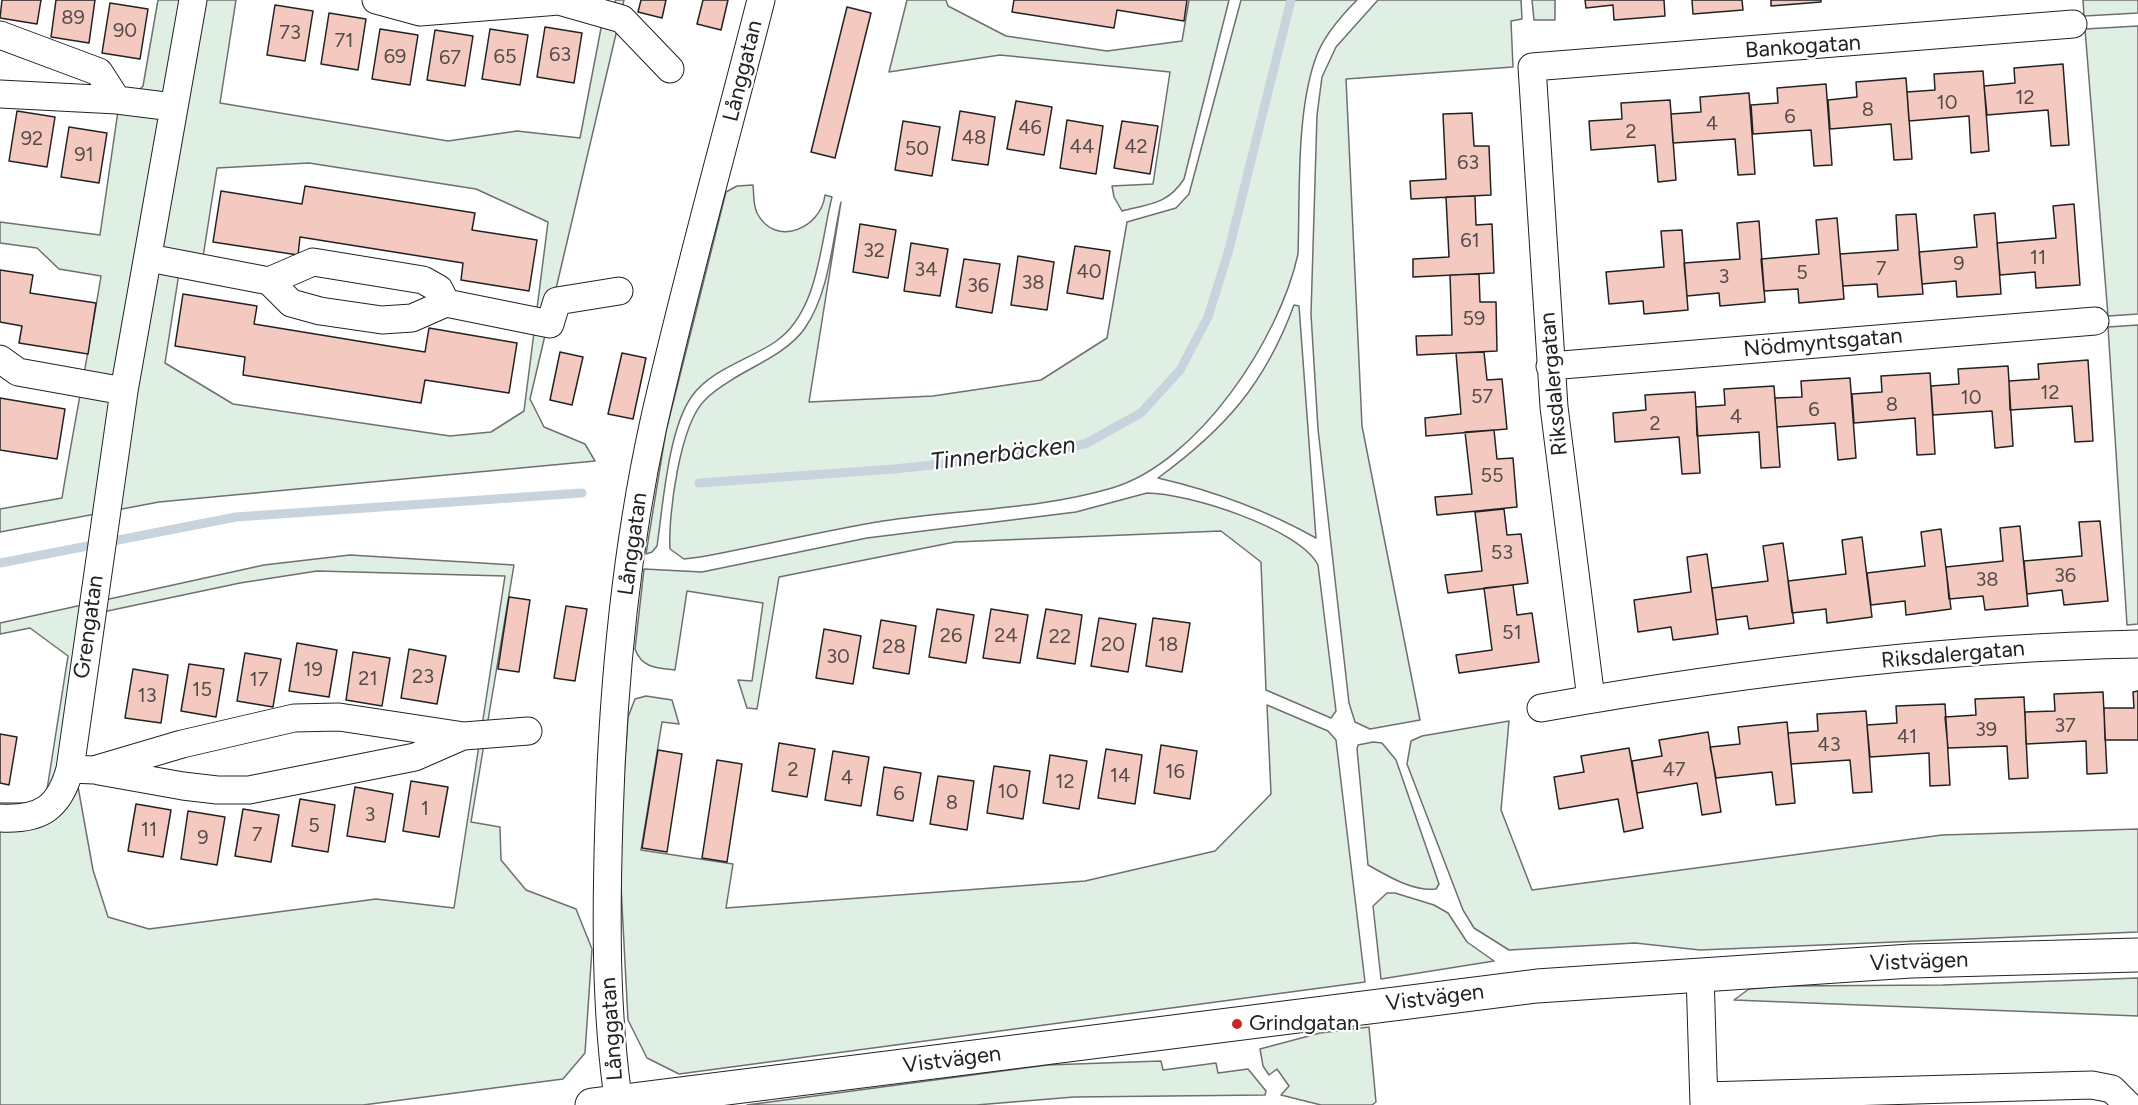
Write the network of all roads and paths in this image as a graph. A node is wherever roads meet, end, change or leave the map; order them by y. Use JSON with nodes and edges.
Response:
{"nodes":[{"id":1,"x":193,"y":0,"type":"edge"},
{"id":2,"x":376,"y":0,"type":"edge"},
{"id":3,"x":761,"y":0,"type":"edge"},
{"id":4,"x":557,"y":1,"type":"edge"},
{"id":5,"x":2073,"y":24,"type":"dead end"},
{"id":6,"x":0,"y":35,"type":"edge"},
{"id":7,"x":1532,"y":68,"type":"joint"},
{"id":8,"x":670,"y":69,"type":"dead end"},
{"id":9,"x":0,"y":94,"type":"edge"},
{"id":10,"x":117,"y":100,"type":"junction"},
{"id":11,"x":173,"y":107,"type":"junction"},
{"id":12,"x":149,"y":258,"type":"junction"},
{"id":13,"x":269,"y":281,"type":"junction"},
{"id":14,"x":619,"y":291,"type":"dead end"},
{"id":15,"x":446,"y":303,"type":"junction"},
{"id":16,"x":2096,"y":321,"type":"dead end"},
{"id":17,"x":1550,"y":366,"type":"junction"},
{"id":18,"x":6,"y":369,"type":"edge"},
{"id":19,"x":124,"y":391,"type":"junction"},
{"id":20,"x":2138,"y":644,"type":"edge"},
{"id":21,"x":1591,"y":699,"type":"junction"},
{"id":22,"x":1541,"y":708,"type":"dead end"},
{"id":23,"x":528,"y":731,"type":"dead end"},
{"id":24,"x":464,"y":736,"type":"junction"},
{"id":25,"x":182,"y":744,"type":"junction"},
{"id":26,"x":82,"y":769,"type":"junction"},
{"id":27,"x":183,"y":786,"type":"junction"},
{"id":28,"x":0,"y":818,"type":"edge"},
{"id":29,"x":2138,"y":955,"type":"edge"},
{"id":30,"x":1700,"y":974,"type":"junction"},
{"id":31,"x":1704,"y":1100,"type":"edge"},
{"id":32,"x":610,"y":1104,"type":"edge"},
{"id":33,"x":2128,"y":1105,"type":"edge"}],
"edges":[{"from":1,"to":11,"type":"street","name":"Grengatan"},
{"from":2,"to":4,"type":"street"},
{"from":3,"to":32,"type":"street","name":"Långgatan"},
{"from":4,"to":8,"type":"street"},
{"from":5,"to":7,"type":"street","name":"Bankogatan"},
{"from":6,"to":10,"type":"street"},
{"from":7,"to":17,"type":"street","name":"Riksdalergatan"},
{"from":9,"to":10,"type":"street"},
{"from":10,"to":11,"type":"street"},
{"from":11,"to":12,"type":"street","name":"Grengatan"},
{"from":12,"to":13,"type":"street"},
{"from":12,"to":19,"type":"street","name":"Grengatan"},
{"from":13,"to":15,"type":"street"},
{"from":13,"to":15,"type":"street"},
{"from":14,"to":15,"type":"street"},
{"from":16,"to":17,"type":"street","name":"Nödmyntsgatan"},
{"from":17,"to":21,"type":"street","name":"Riksdalergatan"},
{"from":18,"to":19,"type":"street"},
{"from":19,"to":26,"type":"street","name":"Grengatan"},
{"from":20,"to":21,"type":"street","name":"Riksdalergatan"},
{"from":21,"to":22,"type":"street","name":"Riksdalergatan"},
{"from":23,"to":24,"type":"street"},
{"from":24,"to":25,"type":"street"},
{"from":24,"to":27,"type":"street"},
{"from":25,"to":26,"type":"street"},
{"from":25,"to":27,"type":"street"},
{"from":26,"to":27,"type":"street"},
{"from":26,"to":28,"type":"street","name":"Grengatan"},
{"from":29,"to":30,"type":"main road","name":"Vistvägen"},
{"from":30,"to":31,"type":"street"},
{"from":30,"to":32,"type":"main road","name":"Vistvägen"},
{"from":31,"to":33,"type":"street"}]}
